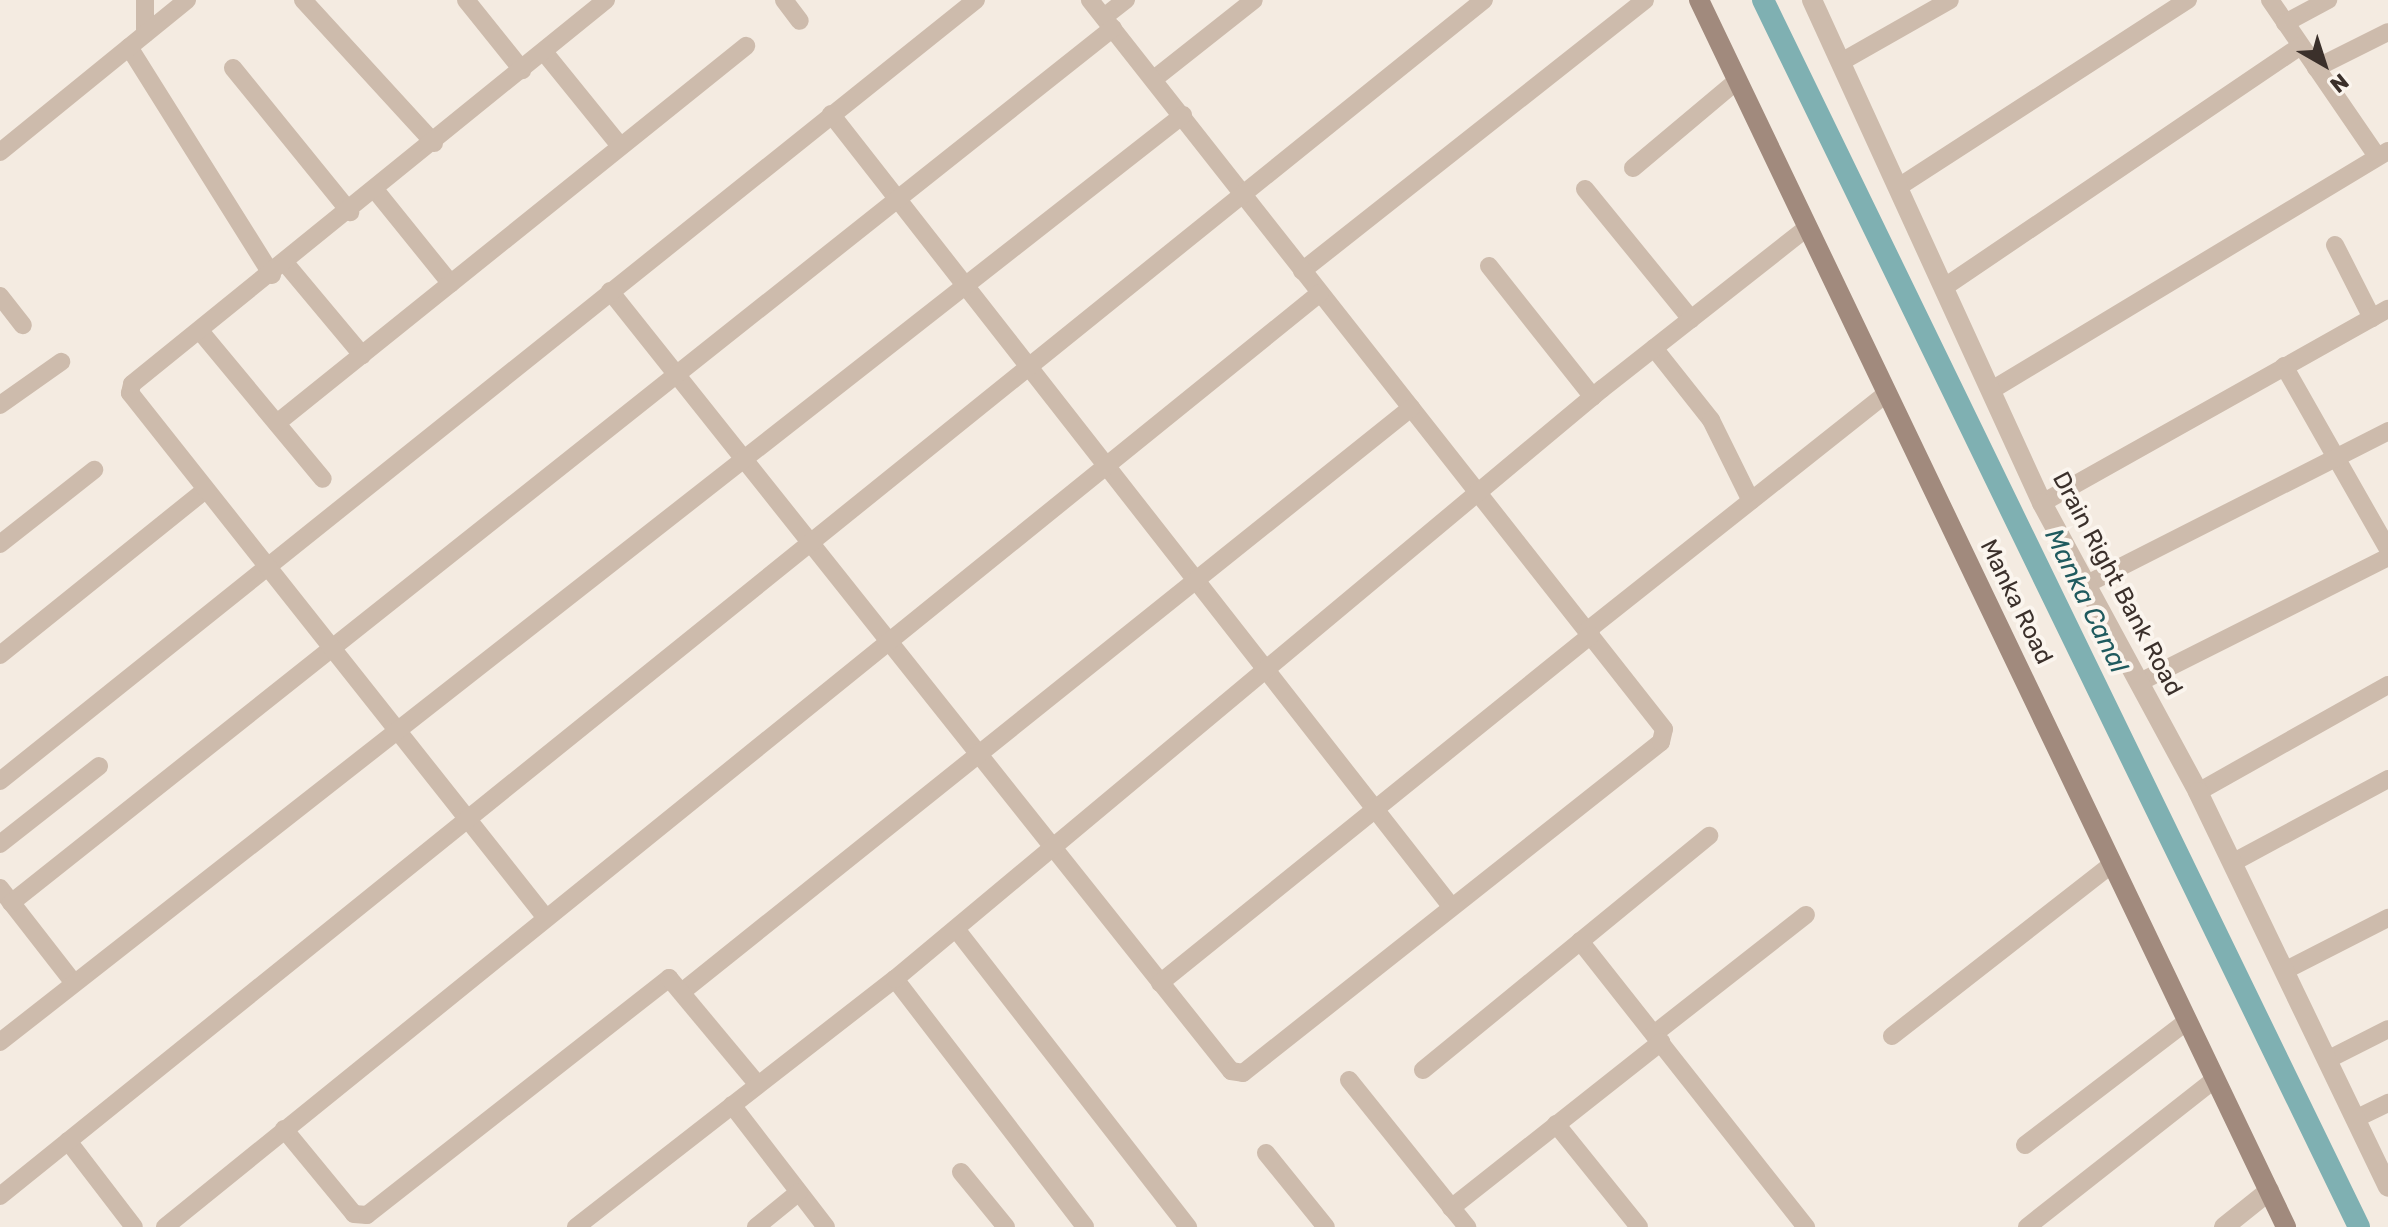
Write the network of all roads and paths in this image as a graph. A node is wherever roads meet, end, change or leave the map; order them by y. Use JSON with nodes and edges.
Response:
{"nodes":[{"id":1,"x":145,"y":0,"type":"edge"},
{"id":2,"x":187,"y":0,"type":"edge"},
{"id":3,"x":303,"y":0,"type":"edge"},
{"id":4,"x":466,"y":0,"type":"edge"},
{"id":5,"x":784,"y":0,"type":"edge"},
{"id":6,"x":976,"y":0,"type":"edge"},
{"id":7,"x":1090,"y":0,"type":"edge"},
{"id":8,"x":1126,"y":0,"type":"edge"},
{"id":9,"x":1254,"y":0,"type":"edge"},
{"id":10,"x":1484,"y":0,"type":"edge"},
{"id":11,"x":1645,"y":0,"type":"edge"},
{"id":12,"x":1699,"y":0,"type":"edge"},
{"id":13,"x":1950,"y":0,"type":"edge"},
{"id":14,"x":2188,"y":0,"type":"edge"},
{"id":15,"x":2270,"y":0,"type":"edge"},
{"id":16,"x":2328,"y":0,"type":"edge"},
{"id":17,"x":602,"y":1,"type":"edge"},
{"id":18,"x":1816,"y":2,"type":"edge"},
{"id":19,"x":800,"y":21,"type":"dead end"},
{"id":20,"x":1108,"y":23,"type":"junction"},
{"id":21,"x":2285,"y":23,"type":"junction"},
{"id":22,"x":2388,"y":32,"type":"edge"},
{"id":23,"x":145,"y":34,"type":"junction"},
{"id":24,"x":746,"y":46,"type":"dead end"},
{"id":25,"x":2300,"y":46,"type":"junction"},
{"id":26,"x":129,"y":47,"type":"junction"},
{"id":27,"x":544,"y":52,"type":"junction"},
{"id":28,"x":1841,"y":62,"type":"junction"},
{"id":29,"x":233,"y":68,"type":"dead end"},
{"id":30,"x":2316,"y":68,"type":"junction"},
{"id":31,"x":522,"y":70,"type":"junction"},
{"id":32,"x":1154,"y":79,"type":"junction"},
{"id":33,"x":1738,"y":80,"type":"junction"},
{"id":34,"x":831,"y":114,"type":"junction"},
{"id":35,"x":1183,"y":115,"type":"junction"},
{"id":36,"x":434,"y":143,"type":"junction"},
{"id":37,"x":620,"y":146,"type":"junction"},
{"id":38,"x":0,"y":152,"type":"edge"},
{"id":39,"x":2383,"y":153,"type":"edge"},
{"id":40,"x":1633,"y":168,"type":"dead end"},
{"id":41,"x":1900,"y":186,"type":"junction"},
{"id":42,"x":1585,"y":189,"type":"dead end"},
{"id":43,"x":376,"y":191,"type":"junction"},
{"id":44,"x":1242,"y":195,"type":"junction"},
{"id":45,"x":900,"y":200,"type":"junction"},
{"id":46,"x":350,"y":212,"type":"junction"},
{"id":47,"x":1808,"y":227,"type":"junction"},
{"id":48,"x":2335,"y":245,"type":"dead end"},
{"id":49,"x":1489,"y":266,"type":"dead end"},
{"id":50,"x":279,"y":269,"type":"junction"},
{"id":51,"x":1302,"y":271,"type":"junction"},
{"id":52,"x":965,"y":282,"type":"junction"},
{"id":53,"x":451,"y":284,"type":"junction"},
{"id":54,"x":1946,"y":286,"type":"junction"},
{"id":55,"x":610,"y":291,"type":"junction"},
{"id":56,"x":1320,"y":293,"type":"junction"},
{"id":57,"x":0,"y":296,"type":"edge"},
{"id":58,"x":2380,"y":314,"type":"edge"},
{"id":59,"x":1691,"y":319,"type":"junction"},
{"id":60,"x":23,"y":325,"type":"dead end"},
{"id":61,"x":200,"y":331,"type":"junction"},
{"id":62,"x":1654,"y":348,"type":"junction"},
{"id":63,"x":362,"y":355,"type":"junction"},
{"id":64,"x":61,"y":362,"type":"dead end"},
{"id":65,"x":2284,"y":366,"type":"junction"},
{"id":66,"x":1031,"y":367,"type":"junction"},
{"id":67,"x":680,"y":375,"type":"junction"},
{"id":68,"x":1995,"y":388,"type":"junction"},
{"id":69,"x":1887,"y":393,"type":"junction"},
{"id":70,"x":1593,"y":397,"type":"junction"},
{"id":71,"x":0,"y":405,"type":"edge"},
{"id":72,"x":1411,"y":408,"type":"junction"},
{"id":73,"x":277,"y":423,"type":"junction"},
{"id":74,"x":2388,"y":431,"type":"edge"},
{"id":75,"x":2335,"y":457,"type":"junction"},
{"id":76,"x":745,"y":458,"type":"junction"},
{"id":77,"x":1108,"y":466,"type":"junction"},
{"id":78,"x":94,"y":470,"type":"dead end"},
{"id":79,"x":323,"y":479,"type":"dead end"},
{"id":80,"x":205,"y":490,"type":"junction"},
{"id":81,"x":1479,"y":495,"type":"junction"},
{"id":82,"x":1751,"y":501,"type":"junction"},
{"id":83,"x":2042,"y":503,"type":"junction"},
{"id":84,"x":813,"y":542,"type":"junction"},
{"id":85,"x":0,"y":544,"type":"edge"},
{"id":86,"x":2388,"y":549,"type":"edge"},
{"id":87,"x":2388,"y":557,"type":"edge"},
{"id":88,"x":266,"y":568,"type":"junction"},
{"id":89,"x":1197,"y":583,"type":"junction"},
{"id":90,"x":2087,"y":584,"type":"junction"},
{"id":91,"x":1590,"y":633,"type":"junction"},
{"id":92,"x":889,"y":639,"type":"junction"},
{"id":93,"x":333,"y":652,"type":"junction"},
{"id":94,"x":0,"y":655,"type":"edge"},
{"id":95,"x":1266,"y":670,"type":"junction"},
{"id":96,"x":2140,"y":682,"type":"junction"},
{"id":97,"x":2388,"y":685,"type":"edge"},
{"id":98,"x":399,"y":734,"type":"junction"},
{"id":99,"x":981,"y":757,"type":"junction"},
{"id":100,"x":99,"y":766,"type":"dead end"},
{"id":101,"x":2388,"y":779,"type":"edge"},
{"id":102,"x":0,"y":781,"type":"edge"},
{"id":103,"x":2198,"y":792,"type":"junction"},
{"id":104,"x":1375,"y":810,"type":"junction"},
{"id":105,"x":467,"y":820,"type":"junction"},
{"id":106,"x":1709,"y":836,"type":"dead end"},
{"id":107,"x":0,"y":844,"type":"edge"},
{"id":108,"x":1052,"y":849,"type":"junction"},
{"id":109,"x":2232,"y":863,"type":"junction"},
{"id":110,"x":2112,"y":864,"type":"junction"},
{"id":111,"x":6,"y":895,"type":"edge"},
{"id":112,"x":1450,"y":905,"type":"junction"},
{"id":113,"x":1806,"y":915,"type":"dead end"},
{"id":114,"x":546,"y":918,"type":"junction"},
{"id":115,"x":2388,"y":918,"type":"edge"},
{"id":116,"x":956,"y":929,"type":"junction"},
{"id":117,"x":1580,"y":941,"type":"junction"},
{"id":118,"x":2284,"y":971,"type":"junction"},
{"id":119,"x":895,"y":979,"type":"junction"},
{"id":120,"x":74,"y":983,"type":"junction"},
{"id":121,"x":1160,"y":983,"type":"junction"},
{"id":122,"x":683,"y":991,"type":"junction"},
{"id":123,"x":2187,"y":1021,"type":"junction"},
{"id":124,"x":2388,"y":1029,"type":"edge"},
{"id":125,"x":1892,"y":1036,"type":"dead end"},
{"id":126,"x":1658,"y":1038,"type":"junction"},
{"id":127,"x":0,"y":1042,"type":"edge"},
{"id":128,"x":2327,"y":1060,"type":"junction"},
{"id":129,"x":1423,"y":1070,"type":"dead end"},
{"id":130,"x":2215,"y":1079,"type":"junction"},
{"id":131,"x":1349,"y":1080,"type":"dead end"},
{"id":132,"x":758,"y":1085,"type":"junction"},
{"id":133,"x":2388,"y":1103,"type":"edge"},
{"id":134,"x":732,"y":1105,"type":"junction"},
{"id":135,"x":2355,"y":1119,"type":"junction"},
{"id":136,"x":1556,"y":1124,"type":"junction"},
{"id":137,"x":284,"y":1129,"type":"junction"},
{"id":138,"x":68,"y":1141,"type":"junction"},
{"id":139,"x":2025,"y":1145,"type":"dead end"},
{"id":140,"x":1266,"y":1153,"type":"dead end"},
{"id":141,"x":961,"y":1172,"type":"dead end"},
{"id":142,"x":2388,"y":1187,"type":"edge"},
{"id":143,"x":2269,"y":1191,"type":"junction"},
{"id":144,"x":799,"y":1192,"type":"junction"},
{"id":145,"x":0,"y":1196,"type":"edge"},
{"id":146,"x":1451,"y":1208,"type":"junction"},
{"id":147,"x":134,"y":1227,"type":"edge"},
{"id":148,"x":165,"y":1227,"type":"edge"},
{"id":149,"x":576,"y":1227,"type":"edge"},
{"id":150,"x":756,"y":1227,"type":"edge"},
{"id":151,"x":826,"y":1227,"type":"edge"},
{"id":152,"x":1006,"y":1227,"type":"edge"},
{"id":153,"x":1085,"y":1227,"type":"edge"},
{"id":154,"x":1188,"y":1227,"type":"edge"},
{"id":155,"x":1326,"y":1227,"type":"edge"},
{"id":156,"x":1467,"y":1227,"type":"edge"},
{"id":157,"x":1639,"y":1227,"type":"edge"},
{"id":158,"x":1806,"y":1227,"type":"edge"},
{"id":159,"x":2027,"y":1227,"type":"edge"},
{"id":160,"x":2224,"y":1227,"type":"edge"},
{"id":161,"x":2286,"y":1227,"type":"edge"}],
"edges":[{"from":1,"to":23,"type":"street"},
{"from":2,"to":23,"type":"street"},
{"from":3,"to":36,"type":"street"},
{"from":4,"to":31,"type":"street"},
{"from":5,"to":19,"type":"street"},
{"from":6,"to":34,"type":"street"},
{"from":7,"to":20,"type":"street"},
{"from":8,"to":20,"type":"street"},
{"from":9,"to":32,"type":"street"},
{"from":10,"to":44,"type":"street"},
{"from":11,"to":51,"type":"street"},
{"from":12,"to":33,"type":"main road","name":"Manka Road"},
{"from":13,"to":28,"type":"street"},
{"from":14,"to":41,"type":"street"},
{"from":15,"to":21,"type":"street"},
{"from":16,"to":21,"type":"street"},
{"from":17,"to":27,"type":"street"},
{"from":18,"to":28,"type":"street","name":"Drain Right Bank Road"},
{"from":20,"to":32,"type":"street"},
{"from":20,"to":45,"type":"street"},
{"from":21,"to":25,"type":"street"},
{"from":22,"to":30,"type":"street"},
{"from":23,"to":26,"type":"street"},
{"from":24,"to":37,"type":"street"},
{"from":25,"to":30,"type":"street"},
{"from":25,"to":54,"type":"street"},
{"from":26,"to":38,"type":"street"},
{"from":26,"to":50,"type":"street"},
{"from":27,"to":31,"type":"street"},
{"from":27,"to":37,"type":"street"},
{"from":28,"to":41,"type":"street","name":"Drain Right Bank Road"},
{"from":29,"to":46,"type":"street"},
{"from":30,"to":39,"type":"street"},
{"from":31,"to":36,"type":"street"},
{"from":32,"to":35,"type":"street"},
{"from":33,"to":40,"type":"street"},
{"from":33,"to":47,"type":"main road","name":"Manka Road"},
{"from":34,"to":45,"type":"street"},
{"from":34,"to":55,"type":"street"},
{"from":35,"to":44,"type":"street"},
{"from":35,"to":52,"type":"street"},
{"from":36,"to":43,"type":"street"},
{"from":37,"to":53,"type":"street"},
{"from":39,"to":68,"type":"street"},
{"from":41,"to":54,"type":"street","name":"Drain Right Bank Road"},
{"from":42,"to":59,"type":"street"},
{"from":43,"to":46,"type":"street"},
{"from":43,"to":53,"type":"street"},
{"from":44,"to":51,"type":"street"},
{"from":44,"to":66,"type":"street"},
{"from":45,"to":52,"type":"street"},
{"from":45,"to":67,"type":"street"},
{"from":46,"to":50,"type":"street"},
{"from":47,"to":59,"type":"street"},
{"from":47,"to":69,"type":"main road","name":"Manka Road"},
{"from":48,"to":58,"type":"street"},
{"from":49,"to":70,"type":"street"},
{"from":50,"to":61,"type":"street"},
{"from":50,"to":63,"type":"street"},
{"from":51,"to":56,"type":"street"},
{"from":52,"to":66,"type":"street"},
{"from":52,"to":76,"type":"street"},
{"from":53,"to":63,"type":"street"},
{"from":54,"to":68,"type":"street","name":"Drain Right Bank Road"},
{"from":55,"to":67,"type":"street"},
{"from":55,"to":88,"type":"street"},
{"from":56,"to":72,"type":"street"},
{"from":56,"to":77,"type":"street"},
{"from":57,"to":60,"type":"street"},
{"from":58,"to":65,"type":"street"},
{"from":59,"to":62,"type":"street"},
{"from":61,"to":73,"type":"street"},
{"from":61,"to":80,"type":"street"},
{"from":62,"to":70,"type":"street"},
{"from":62,"to":82,"type":"street"},
{"from":63,"to":73,"type":"street"},
{"from":64,"to":71,"type":"street"},
{"from":65,"to":75,"type":"street"},
{"from":65,"to":83,"type":"street"},
{"from":66,"to":77,"type":"street"},
{"from":66,"to":84,"type":"street"},
{"from":67,"to":76,"type":"street"},
{"from":67,"to":93,"type":"street"},
{"from":68,"to":83,"type":"street","name":"Drain Right Bank Road"},
{"from":69,"to":82,"type":"street"},
{"from":69,"to":110,"type":"main road","name":"Manka Road"},
{"from":70,"to":81,"type":"street"},
{"from":72,"to":81,"type":"street"},
{"from":72,"to":89,"type":"street"},
{"from":73,"to":79,"type":"street"},
{"from":74,"to":75,"type":"street"},
{"from":75,"to":86,"type":"street"},
{"from":75,"to":90,"type":"street"},
{"from":76,"to":84,"type":"street"},
{"from":76,"to":98,"type":"street"},
{"from":77,"to":89,"type":"street"},
{"from":77,"to":92,"type":"street"},
{"from":78,"to":85,"type":"street"},
{"from":80,"to":88,"type":"street"},
{"from":80,"to":94,"type":"street"},
{"from":81,"to":91,"type":"street"},
{"from":81,"to":95,"type":"street"},
{"from":82,"to":91,"type":"street"},
{"from":83,"to":90,"type":"street","name":"Drain Right Bank Road"},
{"from":84,"to":92,"type":"street"},
{"from":84,"to":105,"type":"street"},
{"from":87,"to":96,"type":"street"},
{"from":88,"to":93,"type":"street"},
{"from":88,"to":102,"type":"street"},
{"from":89,"to":95,"type":"street"},
{"from":89,"to":99,"type":"street"},
{"from":90,"to":96,"type":"street","name":"Drain Right Bank Road"},
{"from":91,"to":104,"type":"street"},
{"from":91,"to":112,"type":"street"},
{"from":92,"to":99,"type":"street"},
{"from":92,"to":114,"type":"street"},
{"from":93,"to":98,"type":"street"},
{"from":93,"to":111,"type":"street"},
{"from":95,"to":104,"type":"street"},
{"from":95,"to":108,"type":"street"},
{"from":96,"to":103,"type":"street","name":"Drain Right Bank Road"},
{"from":97,"to":103,"type":"street"},
{"from":98,"to":105,"type":"street"},
{"from":98,"to":120,"type":"street"},
{"from":99,"to":108,"type":"street"},
{"from":99,"to":122,"type":"street"},
{"from":100,"to":107,"type":"street"},
{"from":101,"to":109,"type":"street"},
{"from":103,"to":109,"type":"street","name":"Drain Right Bank Road"},
{"from":104,"to":112,"type":"street"},
{"from":104,"to":121,"type":"street"},
{"from":105,"to":114,"type":"street"},
{"from":105,"to":138,"type":"street"},
{"from":106,"to":117,"type":"street"},
{"from":108,"to":116,"type":"street"},
{"from":108,"to":121,"type":"street"},
{"from":109,"to":118,"type":"street","name":"Drain Right Bank Road"},
{"from":110,"to":123,"type":"main road","name":"Manka Road"},
{"from":110,"to":125,"type":"street"},
{"from":111,"to":120,"type":"street"},
{"from":112,"to":121,"type":"street"},
{"from":113,"to":126,"type":"street"},
{"from":114,"to":137,"type":"street"},
{"from":115,"to":118,"type":"street"},
{"from":116,"to":119,"type":"street"},
{"from":116,"to":154,"type":"street"},
{"from":117,"to":126,"type":"street"},
{"from":117,"to":129,"type":"street"},
{"from":118,"to":128,"type":"street","name":"Drain Right Bank Road"},
{"from":119,"to":132,"type":"street"},
{"from":119,"to":153,"type":"street"},
{"from":120,"to":127,"type":"street"},
{"from":122,"to":132,"type":"street"},
{"from":122,"to":137,"type":"street"},
{"from":123,"to":130,"type":"main road","name":"Manka Road"},
{"from":123,"to":139,"type":"street"},
{"from":124,"to":128,"type":"street"},
{"from":126,"to":136,"type":"street"},
{"from":126,"to":158,"type":"street"},
{"from":128,"to":135,"type":"street","name":"Drain Right Bank Road"},
{"from":130,"to":143,"type":"main road","name":"Manka Road"},
{"from":130,"to":159,"type":"street"},
{"from":131,"to":146,"type":"street"},
{"from":132,"to":134,"type":"street"},
{"from":133,"to":135,"type":"street"},
{"from":134,"to":144,"type":"street"},
{"from":134,"to":149,"type":"street"},
{"from":135,"to":142,"type":"street","name":"Drain Right Bank Road"},
{"from":136,"to":146,"type":"street"},
{"from":136,"to":157,"type":"street"},
{"from":137,"to":148,"type":"street"},
{"from":138,"to":145,"type":"street"},
{"from":138,"to":147,"type":"street"},
{"from":140,"to":155,"type":"street"},
{"from":141,"to":152,"type":"street"},
{"from":143,"to":160,"type":"street"},
{"from":143,"to":161,"type":"main road","name":"Manka Road"},
{"from":144,"to":150,"type":"street"},
{"from":144,"to":151,"type":"street"},
{"from":146,"to":156,"type":"street"}]}
